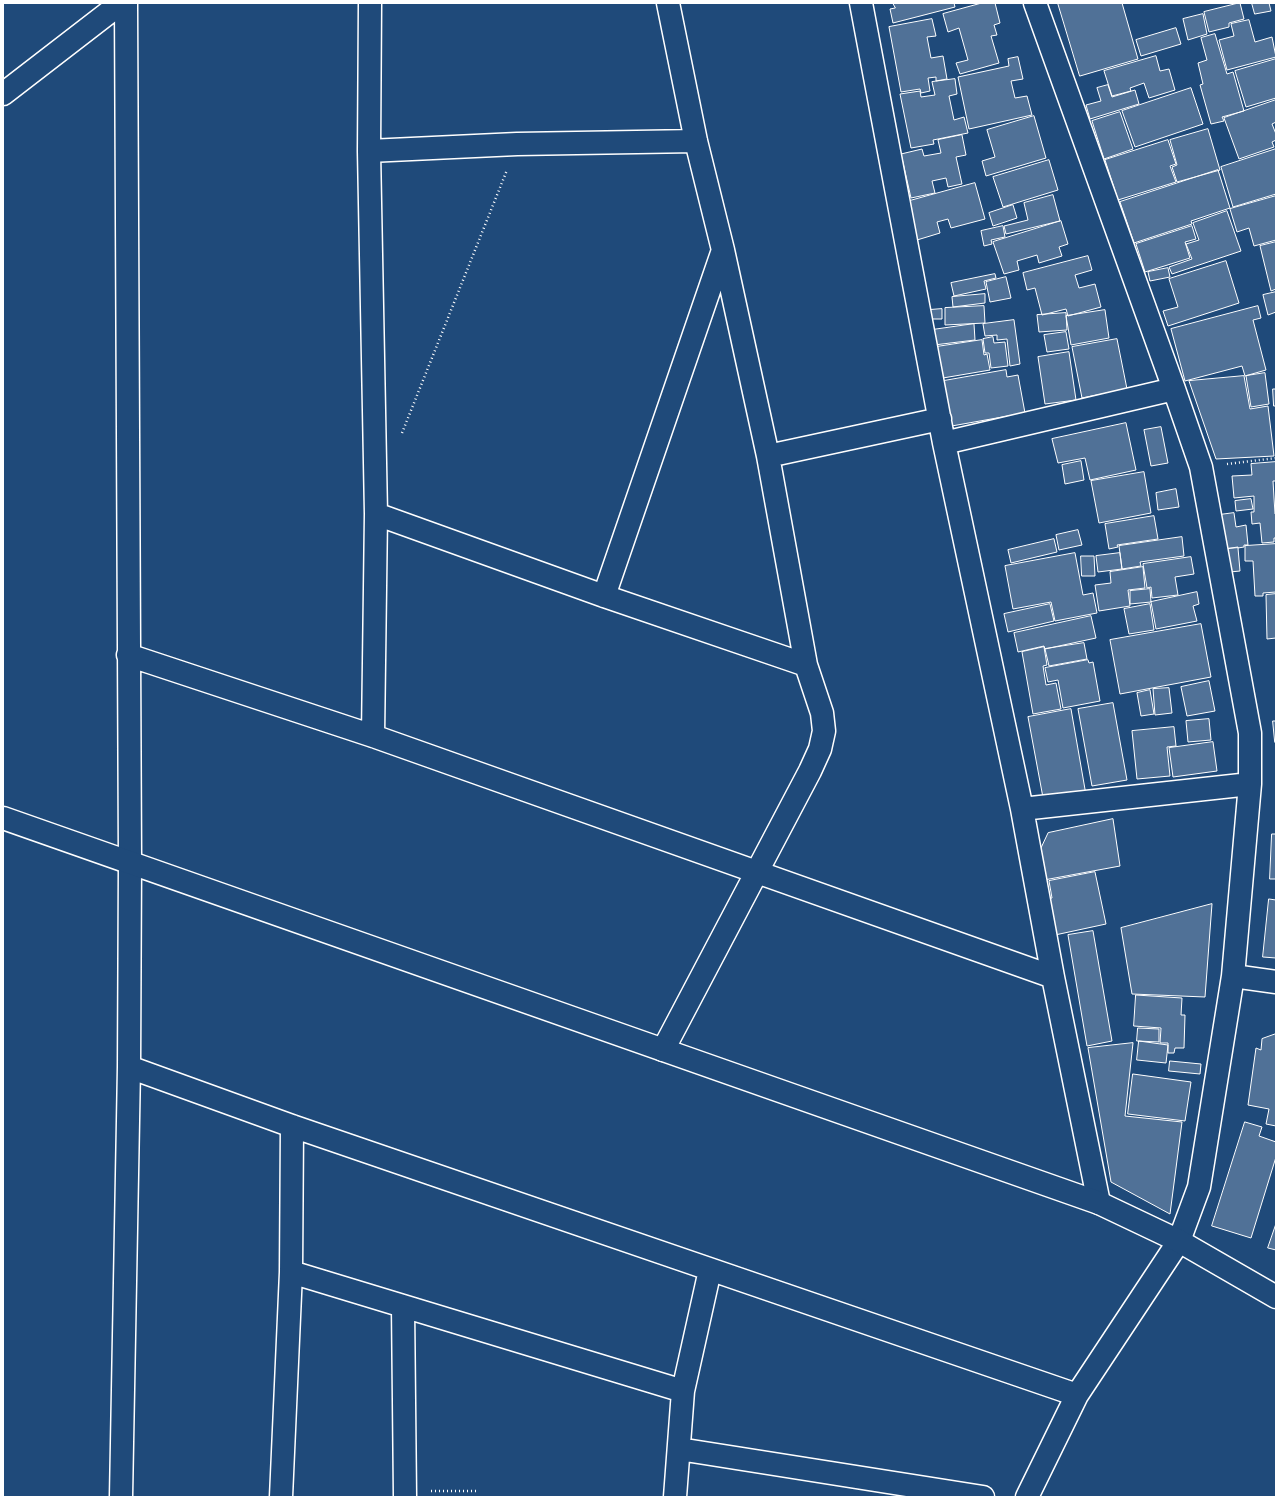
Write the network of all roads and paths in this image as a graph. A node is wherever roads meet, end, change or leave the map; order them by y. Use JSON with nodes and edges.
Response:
{"nodes":[{"id":1,"x":121,"y":3,"type":"edge"},
{"id":2,"x":126,"y":3,"type":"edge"},
{"id":3,"x":370,"y":3,"type":"edge"},
{"id":4,"x":668,"y":3,"type":"edge"},
{"id":5,"x":861,"y":3,"type":"edge"},
{"id":6,"x":1035,"y":3,"type":"edge"},
{"id":7,"x":3,"y":94,"type":"edge"},
{"id":8,"x":696,"y":141,"type":"junction"},
{"id":9,"x":517,"y":144,"type":"junction"},
{"id":10,"x":368,"y":151,"type":"junction"},
{"id":11,"x":723,"y":250,"type":"junction"},
{"id":12,"x":1174,"y":389,"type":"junction"},
{"id":13,"x":940,"y":419,"type":"junction"},
{"id":14,"x":400,"y":438,"type":"dead end"},
{"id":15,"x":944,"y":443,"type":"junction"},
{"id":16,"x":768,"y":456,"type":"junction"},
{"id":17,"x":1276,"y":458,"type":"edge"},
{"id":18,"x":1201,"y":467,"type":"junction"},
{"id":19,"x":376,"y":514,"type":"junction"},
{"id":20,"x":604,"y":596,"type":"junction"},
{"id":21,"x":128,"y":656,"type":"junction"},
{"id":22,"x":806,"y":665,"type":"junction"},
{"id":23,"x":373,"y":736,"type":"junction"},
{"id":24,"x":1250,"y":784,"type":"junction"},
{"id":25,"x":1022,"y":809,"type":"junction"},
{"id":26,"x":3,"y":818,"type":"edge"},
{"id":27,"x":130,"y":862,"type":"junction"},
{"id":28,"x":757,"y":872,"type":"junction"},
{"id":29,"x":1233,"y":976,"type":"junction"},
{"id":30,"x":1053,"y":977,"type":"junction"},
{"id":31,"x":1276,"y":982,"type":"edge"},
{"id":32,"x":663,"y":1050,"type":"junction"},
{"id":33,"x":129,"y":1067,"type":"junction"},
{"id":34,"x":292,"y":1126,"type":"junction"},
{"id":35,"x":1098,"y":1203,"type":"junction"},
{"id":36,"x":1179,"y":1241,"type":"junction"},
{"id":37,"x":710,"y":1270,"type":"junction"},
{"id":38,"x":291,"y":1272,"type":"junction"},
{"id":39,"x":1276,"y":1297,"type":"edge"},
{"id":40,"x":403,"y":1306,"type":"junction"},
{"id":41,"x":683,"y":1391,"type":"junction"},
{"id":42,"x":1077,"y":1395,"type":"junction"},
{"id":43,"x":679,"y":1449,"type":"junction"},
{"id":44,"x":477,"y":1491,"type":"dead end"},
{"id":45,"x":404,"y":1494,"type":"edge"},
{"id":46,"x":121,"y":1497,"type":"edge"},
{"id":47,"x":282,"y":1497,"type":"edge"},
{"id":48,"x":675,"y":1497,"type":"edge"},
{"id":49,"x":983,"y":1497,"type":"edge"},
{"id":50,"x":1027,"y":1497,"type":"edge"}],
"edges":[{"from":1,"to":7,"type":"street"},
{"from":2,"to":21,"type":"street"},
{"from":3,"to":10,"type":"street"},
{"from":4,"to":8,"type":"street"},
{"from":5,"to":13,"type":"street"},
{"from":6,"to":12,"type":"street"},
{"from":8,"to":9,"type":"street"},
{"from":8,"to":11,"type":"street"},
{"from":9,"to":10,"type":"street"},
{"from":9,"to":14,"type":"path"},
{"from":10,"to":19,"type":"street"},
{"from":11,"to":16,"type":"street"},
{"from":11,"to":20,"type":"street"},
{"from":12,"to":15,"type":"street"},
{"from":12,"to":18,"type":"street"},
{"from":13,"to":15,"type":"street"},
{"from":13,"to":16,"type":"street"},
{"from":15,"to":25,"type":"street"},
{"from":16,"to":22,"type":"street"},
{"from":17,"to":18,"type":"path"},
{"from":18,"to":24,"type":"street"},
{"from":19,"to":20,"type":"street"},
{"from":19,"to":23,"type":"street"},
{"from":20,"to":22,"type":"street"},
{"from":21,"to":23,"type":"street"},
{"from":21,"to":27,"type":"street"},
{"from":22,"to":28,"type":"street"},
{"from":23,"to":28,"type":"street"},
{"from":24,"to":25,"type":"street"},
{"from":24,"to":29,"type":"street"},
{"from":25,"to":30,"type":"street"},
{"from":26,"to":27,"type":"street"},
{"from":27,"to":32,"type":"street"},
{"from":27,"to":33,"type":"street"},
{"from":28,"to":30,"type":"street"},
{"from":28,"to":32,"type":"street"},
{"from":29,"to":31,"type":"street"},
{"from":29,"to":36,"type":"street"},
{"from":30,"to":35,"type":"street"},
{"from":32,"to":35,"type":"street"},
{"from":33,"to":34,"type":"street"},
{"from":33,"to":46,"type":"street"},
{"from":34,"to":37,"type":"street"},
{"from":34,"to":38,"type":"street"},
{"from":35,"to":36,"type":"street"},
{"from":36,"to":39,"type":"street"},
{"from":36,"to":42,"type":"street"},
{"from":37,"to":41,"type":"street"},
{"from":37,"to":42,"type":"street"},
{"from":38,"to":40,"type":"street"},
{"from":38,"to":47,"type":"street"},
{"from":40,"to":41,"type":"street"},
{"from":40,"to":45,"type":"street"},
{"from":41,"to":43,"type":"street"},
{"from":42,"to":50,"type":"street"},
{"from":43,"to":48,"type":"street"},
{"from":43,"to":49,"type":"street"},
{"from":44,"to":45,"type":"path"}]}
